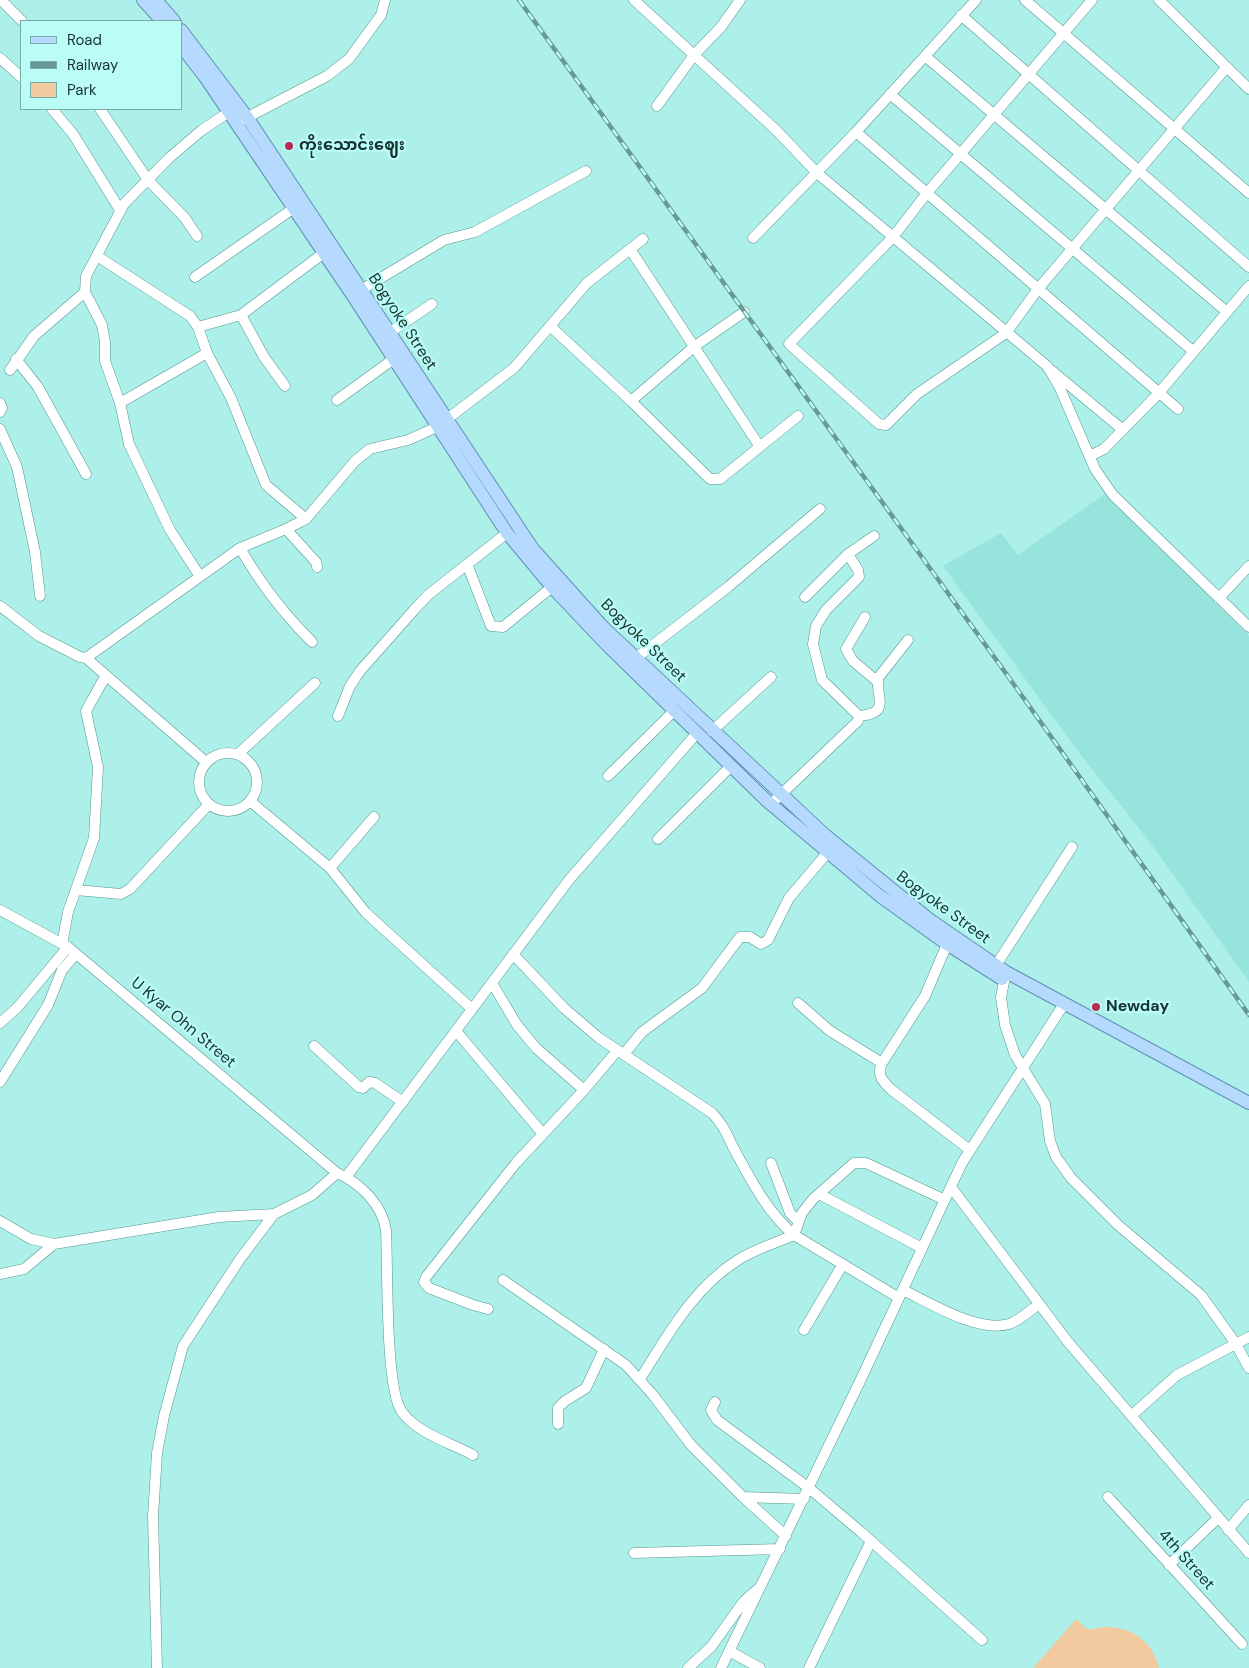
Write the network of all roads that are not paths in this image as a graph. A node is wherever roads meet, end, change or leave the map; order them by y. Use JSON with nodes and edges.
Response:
{"nodes":[{"id":1,"x":1,"y":0,"type":"edge"},
{"id":2,"x":143,"y":0,"type":"edge"},
{"id":3,"x":156,"y":0,"type":"edge"},
{"id":4,"x":385,"y":0,"type":"edge"},
{"id":5,"x":740,"y":0,"type":"edge"},
{"id":6,"x":976,"y":0,"type":"edge"},
{"id":7,"x":1025,"y":0,"type":"edge"},
{"id":8,"x":1092,"y":0,"type":"edge"},
{"id":9,"x":1159,"y":0,"type":"edge"},
{"id":10,"x":638,"y":2,"type":"edge"},
{"id":11,"x":961,"y":15,"type":"junction"},
{"id":12,"x":21,"y":20,"type":"edge"},
{"id":13,"x":161,"y":20,"type":"edge"},
{"id":14,"x":173,"y":20,"type":"edge"},
{"id":15,"x":182,"y":31,"type":"edge"},
{"id":16,"x":1062,"y":34,"type":"junction"},
{"id":17,"x":182,"y":47,"type":"edge"},
{"id":18,"x":694,"y":55,"type":"junction"},
{"id":19,"x":924,"y":56,"type":"junction"},
{"id":20,"x":0,"y":58,"type":"edge"},
{"id":21,"x":1226,"y":68,"type":"junction"},
{"id":22,"x":1029,"y":74,"type":"junction"},
{"id":23,"x":20,"y":76,"type":"edge"},
{"id":24,"x":1249,"y":89,"type":"edge"},
{"id":25,"x":890,"y":94,"type":"junction"},
{"id":26,"x":657,"y":106,"type":"dead end"},
{"id":27,"x":53,"y":110,"type":"edge"},
{"id":28,"x":101,"y":110,"type":"edge"},
{"id":29,"x":229,"y":112,"type":"junction"},
{"id":30,"x":994,"y":115,"type":"junction"},
{"id":31,"x":242,"y":120,"type":"junction"},
{"id":32,"x":1174,"y":129,"type":"junction"},
{"id":33,"x":856,"y":132,"type":"junction"},
{"id":34,"x":960,"y":154,"type":"junction"},
{"id":35,"x":1139,"y":170,"type":"junction"},
{"id":36,"x":586,"y":171,"type":"dead end"},
{"id":37,"x":817,"y":173,"type":"junction"},
{"id":38,"x":148,"y":180,"type":"junction"},
{"id":39,"x":926,"y":193,"type":"junction"},
{"id":40,"x":1249,"y":193,"type":"edge"},
{"id":41,"x":294,"y":208,"type":"junction"},
{"id":42,"x":1105,"y":209,"type":"junction"},
{"id":43,"x":120,"y":210,"type":"junction"},
{"id":44,"x":197,"y":236,"type":"dead end"},
{"id":45,"x":893,"y":237,"type":"junction"},
{"id":46,"x":753,"y":238,"type":"dead end"},
{"id":47,"x":643,"y":239,"type":"dead end"},
{"id":48,"x":1072,"y":248,"type":"junction"},
{"id":49,"x":328,"y":249,"type":"junction"},
{"id":50,"x":630,"y":249,"type":"junction"},
{"id":51,"x":97,"y":256,"type":"junction"},
{"id":52,"x":1249,"y":267,"type":"edge"},
{"id":53,"x":195,"y":277,"type":"dead end"},
{"id":54,"x":1249,"y":286,"type":"edge"},
{"id":55,"x":1038,"y":289,"type":"junction"},
{"id":56,"x":85,"y":292,"type":"junction"},
{"id":57,"x":358,"y":293,"type":"junction"},
{"id":58,"x":432,"y":304,"type":"dead end"},
{"id":59,"x":744,"y":312,"type":"dead end"},
{"id":60,"x":1227,"y":312,"type":"junction"},
{"id":61,"x":241,"y":315,"type":"junction"},
{"id":62,"x":198,"y":327,"type":"junction"},
{"id":63,"x":551,"y":327,"type":"junction"},
{"id":64,"x":389,"y":332,"type":"junction"},
{"id":65,"x":1006,"y":333,"type":"junction"},
{"id":66,"x":695,"y":346,"type":"junction"},
{"id":67,"x":1193,"y":351,"type":"junction"},
{"id":68,"x":207,"y":352,"type":"junction"},
{"id":69,"x":395,"y":358,"type":"junction"},
{"id":70,"x":16,"y":359,"type":"junction"},
{"id":71,"x":1047,"y":366,"type":"junction"},
{"id":72,"x":10,"y":370,"type":"dead end"},
{"id":73,"x":285,"y":386,"type":"dead end"},
{"id":74,"x":1158,"y":394,"type":"junction"},
{"id":75,"x":337,"y":400,"type":"dead end"},
{"id":76,"x":631,"y":401,"type":"junction"},
{"id":77,"x":0,"y":403,"type":"edge"},
{"id":78,"x":120,"y":403,"type":"junction"},
{"id":79,"x":1178,"y":409,"type":"dead end"},
{"id":80,"x":0,"y":412,"type":"edge"},
{"id":81,"x":798,"y":416,"type":"dead end"},
{"id":82,"x":442,"y":424,"type":"junction"},
{"id":83,"x":0,"y":429,"type":"edge"},
{"id":84,"x":1123,"y":430,"type":"junction"},
{"id":85,"x":760,"y":447,"type":"junction"},
{"id":86,"x":1090,"y":456,"type":"junction"},
{"id":87,"x":86,"y":474,"type":"dead end"},
{"id":88,"x":820,"y":509,"type":"dead end"},
{"id":89,"x":306,"y":519,"type":"junction"},
{"id":90,"x":286,"y":529,"type":"junction"},
{"id":91,"x":507,"y":533,"type":"junction"},
{"id":92,"x":874,"y":536,"type":"dead end"},
{"id":93,"x":240,"y":548,"type":"junction"},
{"id":94,"x":848,"y":554,"type":"junction"},
{"id":95,"x":467,"y":564,"type":"junction"},
{"id":96,"x":1249,"y":566,"type":"edge"},
{"id":97,"x":317,"y":568,"type":"dead end"},
{"id":98,"x":200,"y":576,"type":"junction"},
{"id":99,"x":552,"y":587,"type":"junction"},
{"id":100,"x":40,"y":596,"type":"dead end"},
{"id":101,"x":805,"y":597,"type":"dead end"},
{"id":102,"x":1219,"y":598,"type":"junction"},
{"id":103,"x":0,"y":606,"type":"edge"},
{"id":104,"x":865,"y":617,"type":"dead end"},
{"id":105,"x":1249,"y":627,"type":"edge"},
{"id":106,"x":908,"y":640,"type":"dead end"},
{"id":107,"x":312,"y":642,"type":"dead end"},
{"id":108,"x":86,"y":658,"type":"junction"},
{"id":109,"x":636,"y":658,"type":"junction"},
{"id":110,"x":106,"y":675,"type":"junction"},
{"id":111,"x":771,"y":677,"type":"dead end"},
{"id":112,"x":878,"y":682,"type":"junction"},
{"id":113,"x":315,"y":683,"type":"dead end"},
{"id":114,"x":674,"y":711,"type":"junction"},
{"id":115,"x":338,"y":716,"type":"dead end"},
{"id":116,"x":859,"y":716,"type":"junction"},
{"id":117,"x":712,"y":731,"type":"junction"},
{"id":118,"x":696,"y":733,"type":"junction"},
{"id":119,"x":238,"y":754,"type":"junction"},
{"id":120,"x":206,"y":762,"type":"junction"},
{"id":121,"x":731,"y":766,"type":"junction"},
{"id":122,"x":608,"y":776,"type":"dead end"},
{"id":123,"x":775,"y":799,"type":"junction"},
{"id":124,"x":250,"y":801,"type":"junction"},
{"id":125,"x":209,"y":804,"type":"junction"},
{"id":126,"x":374,"y":817,"type":"dead end"},
{"id":127,"x":658,"y":839,"type":"dead end"},
{"id":128,"x":1072,"y":847,"type":"dead end"},
{"id":129,"x":828,"y":852,"type":"junction"},
{"id":130,"x":330,"y":868,"type":"junction"},
{"id":131,"x":76,"y":890,"type":"junction"},
{"id":132,"x":0,"y":910,"type":"edge"},
{"id":133,"x":949,"y":939,"type":"junction"},
{"id":134,"x":69,"y":948,"type":"junction"},
{"id":135,"x":513,"y":954,"type":"junction"},
{"id":136,"x":999,"y":973,"type":"junction"},
{"id":137,"x":492,"y":982,"type":"junction"},
{"id":138,"x":798,"y":1003,"type":"dead end"},
{"id":139,"x":1062,"y":1008,"type":"junction"},
{"id":140,"x":472,"y":1010,"type":"junction"},
{"id":141,"x":0,"y":1023,"type":"edge"},
{"id":142,"x":456,"y":1031,"type":"junction"},
{"id":143,"x":314,"y":1046,"type":"dead end"},
{"id":144,"x":620,"y":1052,"type":"junction"},
{"id":145,"x":882,"y":1062,"type":"junction"},
{"id":146,"x":1023,"y":1070,"type":"junction"},
{"id":147,"x":0,"y":1082,"type":"edge"},
{"id":148,"x":1213,"y":1088,"type":"junction"},
{"id":149,"x":584,"y":1090,"type":"junction"},
{"id":150,"x":403,"y":1102,"type":"junction"},
{"id":151,"x":1249,"y":1103,"type":"edge"},
{"id":152,"x":1249,"y":1111,"type":"edge"},
{"id":153,"x":543,"y":1134,"type":"junction"},
{"id":154,"x":970,"y":1150,"type":"junction"},
{"id":155,"x":771,"y":1163,"type":"dead end"},
{"id":156,"x":341,"y":1174,"type":"junction"},
{"id":157,"x":951,"y":1187,"type":"junction"},
{"id":158,"x":819,"y":1194,"type":"junction"},
{"id":159,"x":945,"y":1200,"type":"junction"},
{"id":160,"x":274,"y":1214,"type":"junction"},
{"id":161,"x":0,"y":1221,"type":"edge"},
{"id":162,"x":798,"y":1222,"type":"junction"},
{"id":163,"x":794,"y":1235,"type":"junction"},
{"id":164,"x":54,"y":1244,"type":"junction"},
{"id":165,"x":922,"y":1248,"type":"junction"},
{"id":166,"x":843,"y":1264,"type":"junction"},
{"id":167,"x":0,"y":1274,"type":"edge"},
{"id":168,"x":503,"y":1280,"type":"dead end"},
{"id":169,"x":901,"y":1294,"type":"junction"},
{"id":170,"x":1038,"y":1304,"type":"junction"},
{"id":171,"x":488,"y":1309,"type":"dead end"},
{"id":172,"x":804,"y":1330,"type":"dead end"},
{"id":173,"x":1249,"y":1337,"type":"edge"},
{"id":174,"x":1236,"y":1344,"type":"junction"},
{"id":175,"x":604,"y":1349,"type":"junction"},
{"id":176,"x":1249,"y":1368,"type":"edge"},
{"id":177,"x":640,"y":1378,"type":"junction"},
{"id":178,"x":715,"y":1402,"type":"dead end"},
{"id":179,"x":1131,"y":1416,"type":"junction"},
{"id":180,"x":558,"y":1424,"type":"dead end"},
{"id":181,"x":473,"y":1455,"type":"dead end"},
{"id":182,"x":809,"y":1488,"type":"junction"},
{"id":183,"x":744,"y":1497,"type":"junction"},
{"id":184,"x":1108,"y":1497,"type":"dead end"},
{"id":185,"x":804,"y":1499,"type":"junction"},
{"id":186,"x":1249,"y":1505,"type":"edge"},
{"id":187,"x":1218,"y":1518,"type":"junction"},
{"id":188,"x":1228,"y":1530,"type":"junction"},
{"id":189,"x":786,"y":1536,"type":"junction"},
{"id":190,"x":871,"y":1541,"type":"junction"},
{"id":191,"x":780,"y":1549,"type":"junction"},
{"id":192,"x":1249,"y":1553,"type":"edge"},
{"id":193,"x":634,"y":1554,"type":"dead end"},
{"id":194,"x":1169,"y":1565,"type":"junction"},
{"id":195,"x":761,"y":1586,"type":"junction"},
{"id":196,"x":982,"y":1640,"type":"dead end"},
{"id":197,"x":1242,"y":1644,"type":"dead end"},
{"id":198,"x":729,"y":1651,"type":"junction"},
{"id":199,"x":156,"y":1668,"type":"edge"},
{"id":200,"x":688,"y":1668,"type":"edge"},
{"id":201,"x":721,"y":1668,"type":"edge"},
{"id":202,"x":760,"y":1668,"type":"edge"},
{"id":203,"x":809,"y":1668,"type":"edge"}],
"edges":[{"from":1,"to":12,"type":"street"},
{"from":2,"to":13,"type":"main road"},
{"from":3,"to":14,"type":"main road"},
{"from":4,"to":31,"type":"street"},
{"from":5,"to":18,"type":"street"},
{"from":6,"to":11,"type":"street"},
{"from":7,"to":16,"type":"street"},
{"from":8,"to":16,"type":"street"},
{"from":9,"to":21,"type":"street"},
{"from":10,"to":18,"type":"street"},
{"from":11,"to":19,"type":"street"},
{"from":11,"to":22,"type":"street"},
{"from":15,"to":31,"type":"main road","name":"Bogyoke Street"},
{"from":16,"to":22,"type":"street"},
{"from":16,"to":32,"type":"street"},
{"from":17,"to":29,"type":"main road","name":"Bogyoke Street"},
{"from":18,"to":26,"type":"street"},
{"from":18,"to":37,"type":"street"},
{"from":19,"to":25,"type":"street"},
{"from":19,"to":30,"type":"street"},
{"from":20,"to":23,"type":"street"},
{"from":21,"to":24,"type":"street"},
{"from":21,"to":32,"type":"street"},
{"from":22,"to":30,"type":"street"},
{"from":22,"to":35,"type":"street"},
{"from":25,"to":33,"type":"street"},
{"from":25,"to":34,"type":"street"},
{"from":27,"to":43,"type":"street"},
{"from":28,"to":38,"type":"street"},
{"from":29,"to":31,"type":"main road","name":"Bogyoke Street"},
{"from":29,"to":38,"type":"street"},
{"from":30,"to":34,"type":"street"},
{"from":30,"to":42,"type":"street"},
{"from":31,"to":41,"type":"main road","name":"Bogyoke Street"},
{"from":31,"to":49,"type":"main road","name":"Bogyoke Street"},
{"from":32,"to":35,"type":"street"},
{"from":32,"to":40,"type":"street"},
{"from":33,"to":37,"type":"street"},
{"from":33,"to":39,"type":"street"},
{"from":34,"to":39,"type":"street"},
{"from":34,"to":48,"type":"street"},
{"from":35,"to":42,"type":"street"},
{"from":35,"to":52,"type":"street"},
{"from":36,"to":57,"type":"street"},
{"from":37,"to":45,"type":"street"},
{"from":37,"to":46,"type":"street"},
{"from":38,"to":43,"type":"street"},
{"from":38,"to":44,"type":"street"},
{"from":39,"to":45,"type":"street"},
{"from":39,"to":55,"type":"street"},
{"from":41,"to":49,"type":"main road","name":"Bogyoke Street"},
{"from":41,"to":53,"type":"street"},
{"from":42,"to":48,"type":"street"},
{"from":42,"to":60,"type":"street"},
{"from":43,"to":51,"type":"street"},
{"from":45,"to":65,"type":"street"},
{"from":45,"to":65,"type":"street"},
{"from":47,"to":50,"type":"street"},
{"from":48,"to":55,"type":"street"},
{"from":48,"to":67,"type":"street"},
{"from":49,"to":57,"type":"main road","name":"Bogyoke Street"},
{"from":49,"to":61,"type":"street"},
{"from":50,"to":63,"type":"street"},
{"from":50,"to":66,"type":"street"},
{"from":51,"to":56,"type":"street"},
{"from":51,"to":62,"type":"street"},
{"from":54,"to":60,"type":"street"},
{"from":55,"to":65,"type":"street"},
{"from":55,"to":74,"type":"street"},
{"from":56,"to":70,"type":"street"},
{"from":56,"to":78,"type":"street"},
{"from":57,"to":64,"type":"main road","name":"Bogyoke Street"},
{"from":57,"to":69,"type":"main road","name":"Bogyoke Street"},
{"from":58,"to":64,"type":"street"},
{"from":59,"to":66,"type":"street"},
{"from":60,"to":67,"type":"street"},
{"from":61,"to":62,"type":"street"},
{"from":61,"to":73,"type":"street"},
{"from":62,"to":68,"type":"street"},
{"from":63,"to":76,"type":"street"},
{"from":63,"to":82,"type":"street"},
{"from":64,"to":82,"type":"main road","name":"Bogyoke Street"},
{"from":65,"to":71,"type":"street"},
{"from":66,"to":76,"type":"street"},
{"from":66,"to":85,"type":"street"},
{"from":67,"to":74,"type":"street"},
{"from":68,"to":78,"type":"street"},
{"from":68,"to":89,"type":"street"},
{"from":69,"to":75,"type":"street"},
{"from":69,"to":82,"type":"main road","name":"Bogyoke Street"},
{"from":70,"to":72,"type":"street"},
{"from":70,"to":87,"type":"street"},
{"from":71,"to":84,"type":"street"},
{"from":71,"to":86,"type":"street"},
{"from":74,"to":79,"type":"street"},
{"from":74,"to":84,"type":"street"},
{"from":76,"to":85,"type":"street"},
{"from":77,"to":80,"type":"street"},
{"from":78,"to":98,"type":"street"},
{"from":81,"to":85,"type":"street"},
{"from":82,"to":89,"type":"street"},
{"from":82,"to":91,"type":"main road","name":"Bogyoke Street"},
{"from":82,"to":109,"type":"main road","name":"Bogyoke Street"},
{"from":83,"to":100,"type":"street"},
{"from":84,"to":86,"type":"street"},
{"from":86,"to":102,"type":"street"},
{"from":88,"to":109,"type":"street"},
{"from":89,"to":90,"type":"street"},
{"from":90,"to":93,"type":"street"},
{"from":90,"to":97,"type":"street"},
{"from":91,"to":95,"type":"street"},
{"from":91,"to":99,"type":"main road","name":"Bogyoke Street"},
{"from":92,"to":94,"type":"street"},
{"from":93,"to":98,"type":"street"},
{"from":93,"to":107,"type":"street"},
{"from":94,"to":101,"type":"street"},
{"from":94,"to":116,"type":"street"},
{"from":95,"to":99,"type":"street"},
{"from":95,"to":115,"type":"street"},
{"from":96,"to":102,"type":"street"},
{"from":98,"to":108,"type":"street"},
{"from":99,"to":114,"type":"main road","name":"Bogyoke Street"},
{"from":102,"to":105,"type":"street"},
{"from":103,"to":108,"type":"street"},
{"from":104,"to":112,"type":"street"},
{"from":106,"to":112,"type":"street"},
{"from":108,"to":110,"type":"street"},
{"from":109,"to":117,"type":"main road","name":"Bogyoke Street"},
{"from":110,"to":120,"type":"street"},
{"from":110,"to":131,"type":"street"},
{"from":111,"to":117,"type":"street"},
{"from":112,"to":116,"type":"street"},
{"from":113,"to":119,"type":"street"},
{"from":114,"to":118,"type":"main road","name":"Bogyoke Street"},
{"from":114,"to":122,"type":"street"},
{"from":116,"to":123,"type":"street"},
{"from":117,"to":123,"type":"main road","name":"Bogyoke Street"},
{"from":118,"to":121,"type":"main road","name":"Bogyoke Street"},
{"from":118,"to":135,"type":"street"},
{"from":119,"to":120,"type":"street"},
{"from":119,"to":124,"type":"street"},
{"from":120,"to":125,"type":"street"},
{"from":121,"to":123,"type":"main road","name":"Bogyoke Street"},
{"from":121,"to":127,"type":"street"},
{"from":123,"to":129,"type":"main road","name":"Bogyoke Street"},
{"from":123,"to":133,"type":"main road","name":"Bogyoke Street"},
{"from":124,"to":125,"type":"street"},
{"from":124,"to":130,"type":"street"},
{"from":125,"to":131,"type":"street"},
{"from":126,"to":130,"type":"street"},
{"from":128,"to":136,"type":"street"},
{"from":129,"to":133,"type":"main road","name":"Bogyoke Street"},
{"from":129,"to":144,"type":"street"},
{"from":130,"to":140,"type":"street"},
{"from":131,"to":134,"type":"street"},
{"from":132,"to":134,"type":"street","name":"U Kyar Ohn Street"},
{"from":133,"to":136,"type":"main road","name":"Bogyoke Street"},
{"from":133,"to":145,"type":"street"},
{"from":134,"to":141,"type":"street"},
{"from":134,"to":147,"type":"street"},
{"from":134,"to":156,"type":"street","name":"U Kyar Ohn Street"},
{"from":135,"to":137,"type":"street"},
{"from":135,"to":144,"type":"street"},
{"from":136,"to":139,"type":"main road","name":"Bogyoke Street"},
{"from":136,"to":146,"type":"street"},
{"from":137,"to":140,"type":"street"},
{"from":137,"to":149,"type":"street"},
{"from":138,"to":145,"type":"street"},
{"from":139,"to":146,"type":"street"},
{"from":139,"to":148,"type":"main road","name":"Bogyoke Street"},
{"from":140,"to":142,"type":"street"},
{"from":142,"to":150,"type":"street"},
{"from":142,"to":153,"type":"street"},
{"from":143,"to":150,"type":"street"},
{"from":144,"to":149,"type":"street"},
{"from":144,"to":163,"type":"street"},
{"from":145,"to":154,"type":"street"},
{"from":146,"to":154,"type":"street"},
{"from":146,"to":174,"type":"street"},
{"from":148,"to":151,"type":"main road","name":"Bogyoke Street"},
{"from":148,"to":152,"type":"main road","name":"Bogyoke Street"},
{"from":149,"to":153,"type":"street"},
{"from":150,"to":156,"type":"street"},
{"from":153,"to":171,"type":"street"},
{"from":154,"to":157,"type":"street"},
{"from":155,"to":162,"type":"street"},
{"from":156,"to":160,"type":"street"},
{"from":156,"to":181,"type":"street","name":"U Kyar Ohn Street"},
{"from":157,"to":159,"type":"street"},
{"from":157,"to":170,"type":"street"},
{"from":158,"to":159,"type":"street"},
{"from":158,"to":162,"type":"street"},
{"from":158,"to":165,"type":"street"},
{"from":159,"to":165,"type":"street"},
{"from":160,"to":164,"type":"street"},
{"from":160,"to":199,"type":"street"},
{"from":161,"to":164,"type":"street"},
{"from":162,"to":163,"type":"street"},
{"from":163,"to":166,"type":"street"},
{"from":163,"to":177,"type":"street"},
{"from":164,"to":167,"type":"street"},
{"from":165,"to":169,"type":"street"},
{"from":166,"to":169,"type":"street"},
{"from":166,"to":172,"type":"street"},
{"from":168,"to":175,"type":"street"},
{"from":169,"to":170,"type":"street"},
{"from":169,"to":182,"type":"street"},
{"from":170,"to":179,"type":"street"},
{"from":173,"to":174,"type":"street"},
{"from":174,"to":176,"type":"street"},
{"from":174,"to":179,"type":"street"},
{"from":175,"to":177,"type":"street"},
{"from":175,"to":180,"type":"street"},
{"from":177,"to":183,"type":"street"},
{"from":178,"to":182,"type":"street"},
{"from":179,"to":187,"type":"street"},
{"from":182,"to":185,"type":"street"},
{"from":182,"to":190,"type":"street"},
{"from":183,"to":185,"type":"street"},
{"from":183,"to":189,"type":"street"},
{"from":184,"to":194,"type":"street","name":"4th Street"},
{"from":185,"to":189,"type":"street"},
{"from":186,"to":188,"type":"street"},
{"from":187,"to":188,"type":"street"},
{"from":187,"to":194,"type":"street"},
{"from":188,"to":192,"type":"street"},
{"from":189,"to":191,"type":"street"},
{"from":190,"to":196,"type":"street"},
{"from":190,"to":203,"type":"street"},
{"from":191,"to":193,"type":"street"},
{"from":191,"to":195,"type":"street"},
{"from":194,"to":197,"type":"street","name":"4th Street"},
{"from":195,"to":198,"type":"street"},
{"from":195,"to":200,"type":"street"},
{"from":198,"to":201,"type":"street"},
{"from":198,"to":202,"type":"street"}]}
